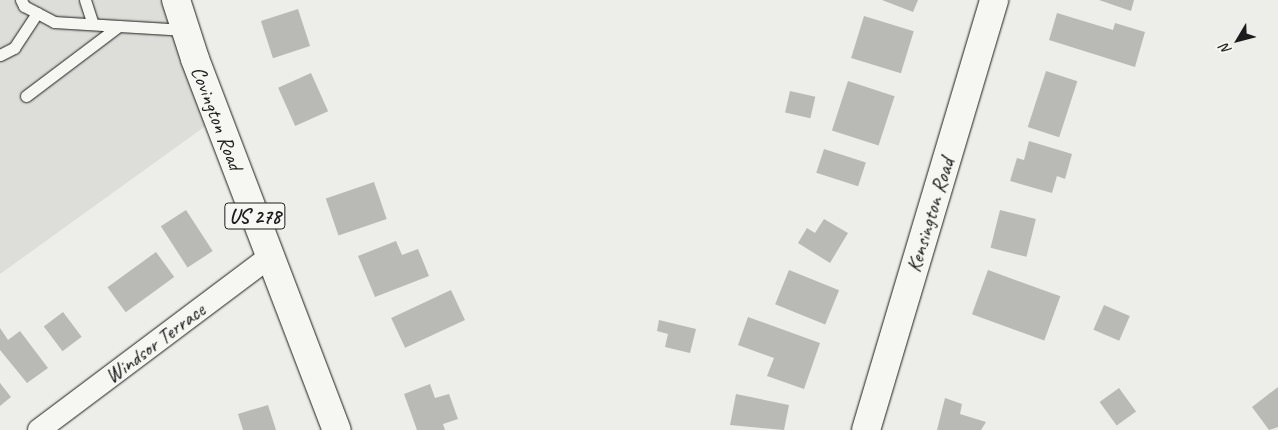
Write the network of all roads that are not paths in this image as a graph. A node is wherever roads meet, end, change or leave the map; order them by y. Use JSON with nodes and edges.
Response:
{"nodes":[{"id":1,"x":21,"y":0,"type":"edge"},
{"id":2,"x":85,"y":0,"type":"edge"},
{"id":3,"x":176,"y":0,"type":"edge"},
{"id":4,"x":994,"y":0,"type":"edge"},
{"id":5,"x":37,"y":13,"type":"junction"},
{"id":6,"x":94,"y":24,"type":"junction"},
{"id":7,"x":119,"y":26,"type":"junction"},
{"id":8,"x":186,"y":30,"type":"junction"},
{"id":9,"x":0,"y":54,"type":"edge"},
{"id":10,"x":26,"y":96,"type":"dead end"},
{"id":11,"x":271,"y":256,"type":"junction"},
{"id":12,"x":39,"y":430,"type":"edge"},
{"id":13,"x":338,"y":430,"type":"edge"},
{"id":14,"x":866,"y":430,"type":"edge"}],
"edges":[{"from":1,"to":5,"type":"lane"},
{"from":2,"to":6,"type":"lane"},
{"from":3,"to":8,"type":"main road","name":"Covington Road","number":"US 278"},
{"from":4,"to":14,"type":"main road","name":"Kensington Road"},
{"from":5,"to":6,"type":"lane"},
{"from":5,"to":9,"type":"lane"},
{"from":6,"to":7,"type":"lane"},
{"from":7,"to":8,"type":"lane"},
{"from":7,"to":10,"type":"lane"},
{"from":8,"to":11,"type":"main road","name":"Covington Road","number":"US 278"},
{"from":11,"to":12,"type":"street","name":"Windsor Terrace"},
{"from":11,"to":13,"type":"main road","name":"Covington Road","number":"US 278"}]}
